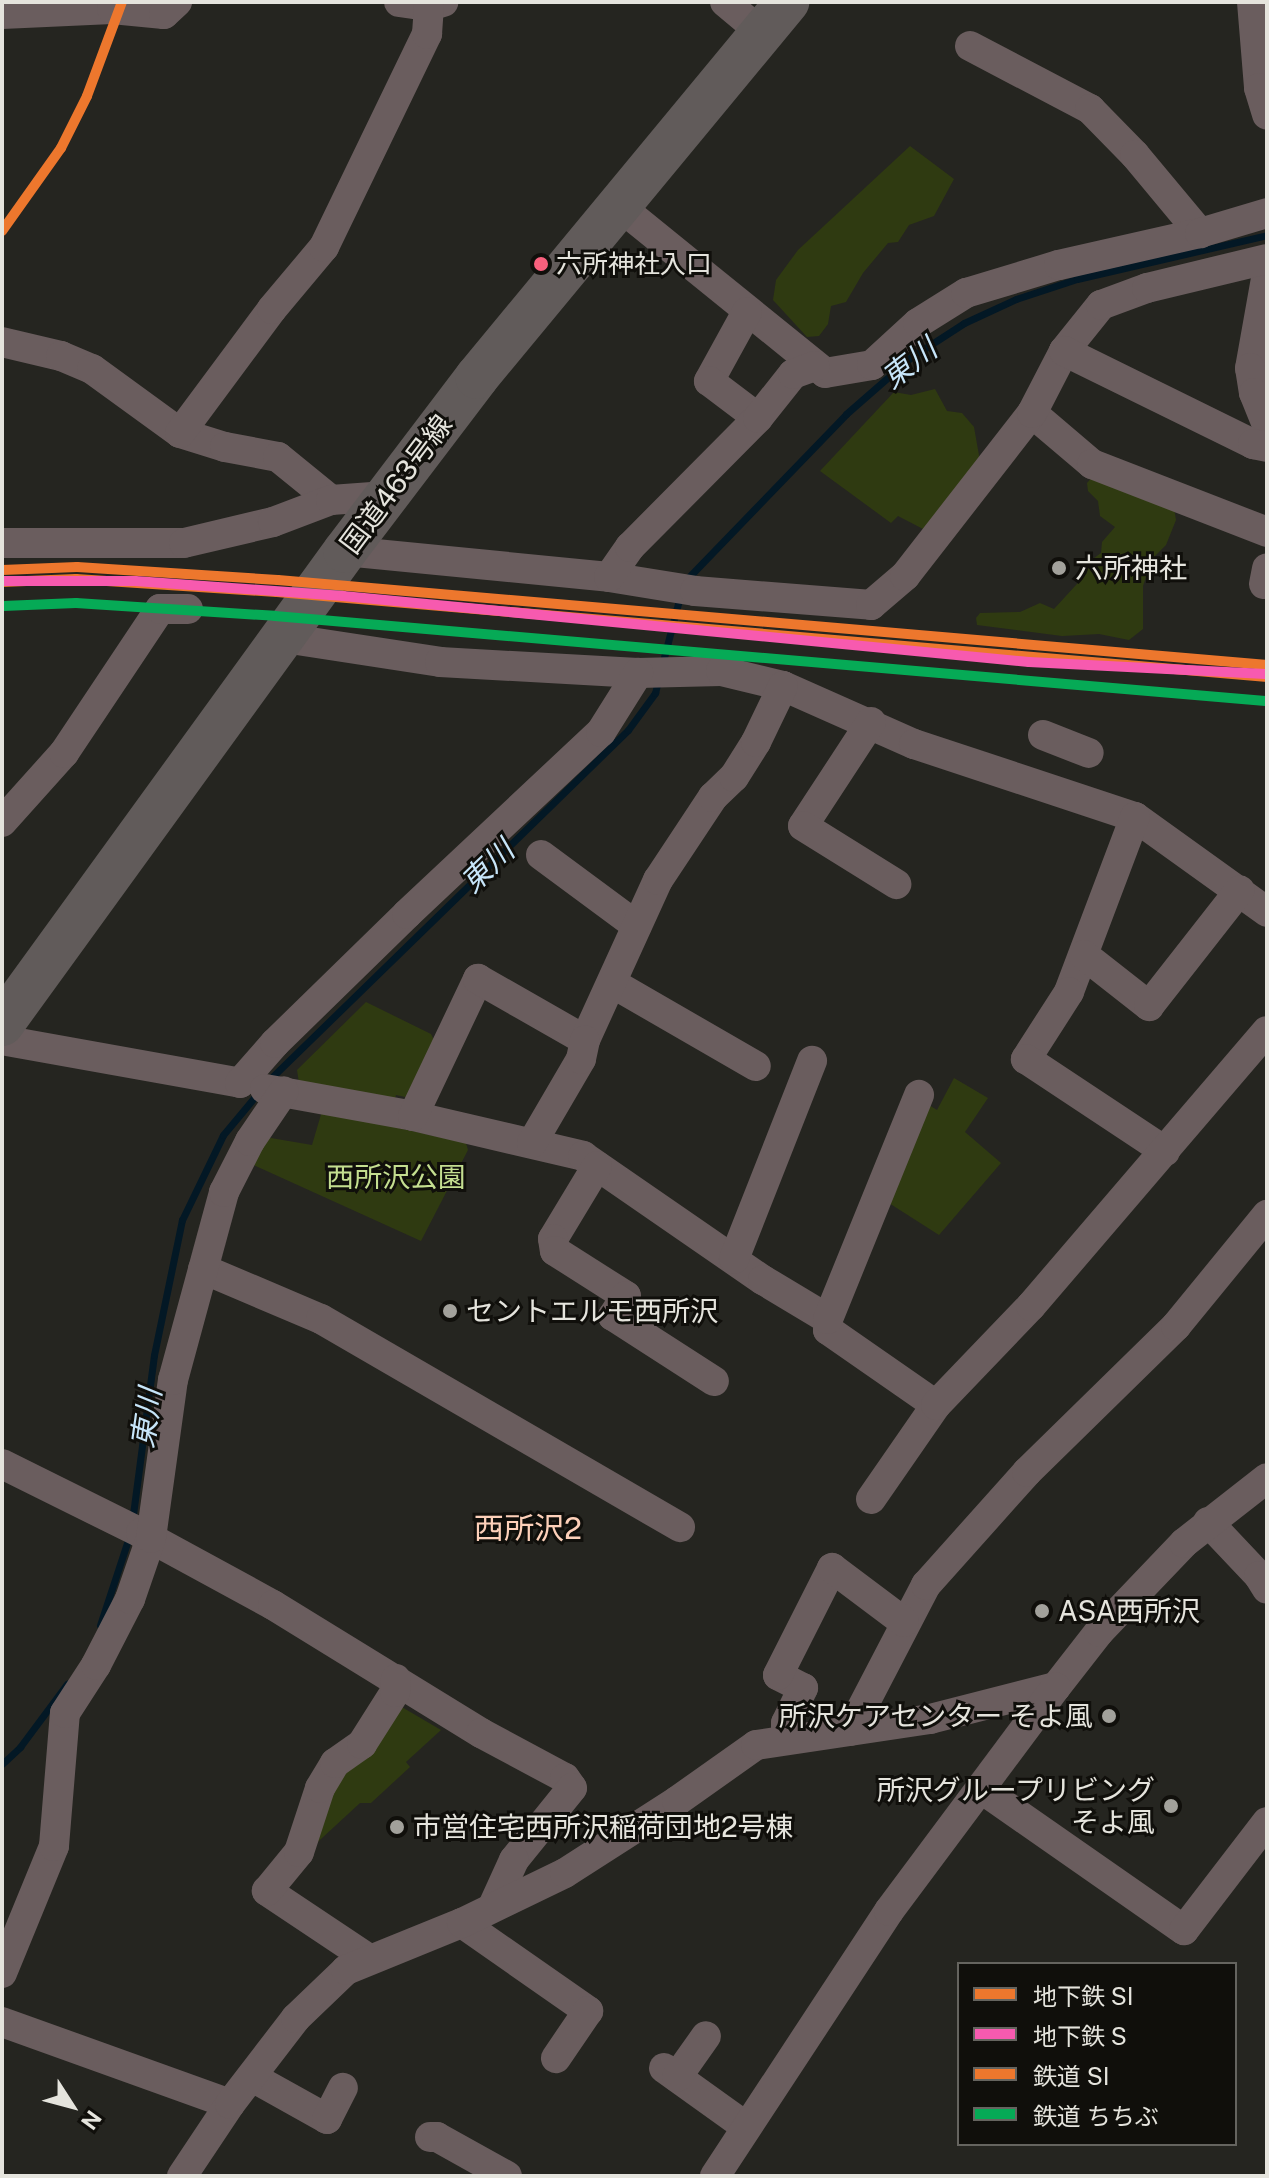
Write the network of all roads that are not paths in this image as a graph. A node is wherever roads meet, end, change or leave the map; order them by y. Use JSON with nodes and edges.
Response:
{"nodes":[{"id":1,"x":177,"y":2,"type":"edge"},
{"id":2,"x":725,"y":2,"type":"edge"},
{"id":3,"x":1252,"y":2,"type":"edge"},
{"id":4,"x":424,"y":3,"type":"edge"},
{"id":5,"x":2,"y":14,"type":"edge"},
{"id":6,"x":775,"y":17,"type":"edge"},
{"id":7,"x":970,"y":46,"type":"dead end"},
{"id":8,"x":1267,"y":115,"type":"edge"},
{"id":9,"x":619,"y":206,"type":"junction"},
{"id":10,"x":1267,"y":213,"type":"edge"},
{"id":11,"x":1200,"y":233,"type":"junction"},
{"id":12,"x":1267,"y":259,"type":"edge"},
{"id":13,"x":1267,"y":273,"type":"edge"},
{"id":14,"x":747,"y":312,"type":"junction"},
{"id":15,"x":2,"y":342,"type":"edge"},
{"id":16,"x":1064,"y":351,"type":"junction"},
{"id":17,"x":815,"y":366,"type":"junction"},
{"id":18,"x":1032,"y":413,"type":"junction"},
{"id":19,"x":758,"y":418,"type":"junction"},
{"id":20,"x":1267,"y":425,"type":"edge"},
{"id":21,"x":180,"y":433,"type":"junction"},
{"id":22,"x":1267,"y":447,"type":"edge"},
{"id":23,"x":386,"y":496,"type":"junction"},
{"id":24,"x":331,"y":500,"type":"junction"},
{"id":25,"x":1267,"y":532,"type":"edge"},
{"id":26,"x":2,"y":543,"type":"edge"},
{"id":27,"x":345,"y":551,"type":"junction"},
{"id":28,"x":609,"y":577,"type":"junction"},
{"id":29,"x":188,"y":609,"type":"dead end"},
{"id":30,"x":284,"y":638,"type":"junction"},
{"id":31,"x":654,"y":672,"type":"junction"},
{"id":32,"x":783,"y":686,"type":"junction"},
{"id":33,"x":871,"y":722,"type":"junction"},
{"id":34,"x":1043,"y":735,"type":"dead end"},
{"id":35,"x":1089,"y":753,"type":"dead end"},
{"id":36,"x":1135,"y":817,"type":"junction"},
{"id":37,"x":2,"y":822,"type":"edge"},
{"id":38,"x":541,"y":855,"type":"dead end"},
{"id":39,"x":896,"y":884,"type":"dead end"},
{"id":40,"x":1240,"y":890,"type":"junction"},
{"id":41,"x":1267,"y":912,"type":"edge"},
{"id":42,"x":637,"y":926,"type":"junction"},
{"id":43,"x":1084,"y":955,"type":"junction"},
{"id":44,"x":612,"y":983,"type":"junction"},
{"id":45,"x":2,"y":1024,"type":"edge"},
{"id":46,"x":1267,"y":1031,"type":"edge"},
{"id":47,"x":2,"y":1040,"type":"edge"},
{"id":48,"x":585,"y":1040,"type":"junction"},
{"id":49,"x":812,"y":1061,"type":"dead end"},
{"id":50,"x":756,"y":1066,"type":"dead end"},
{"id":51,"x":261,"y":1088,"type":"junction"},
{"id":52,"x":919,"y":1095,"type":"dead end"},
{"id":53,"x":413,"y":1116,"type":"junction"},
{"id":54,"x":532,"y":1143,"type":"junction"},
{"id":55,"x":1165,"y":1151,"type":"junction"},
{"id":56,"x":597,"y":1166,"type":"junction"},
{"id":57,"x":1267,"y":1215,"type":"edge"},
{"id":58,"x":734,"y":1259,"type":"junction"},
{"id":59,"x":203,"y":1269,"type":"junction"},
{"id":60,"x":828,"y":1319,"type":"junction"},
{"id":61,"x":714,"y":1381,"type":"dead end"},
{"id":62,"x":936,"y":1405,"type":"junction"},
{"id":63,"x":2,"y":1464,"type":"edge"},
{"id":64,"x":1267,"y":1478,"type":"edge"},
{"id":65,"x":871,"y":1499,"type":"dead end"},
{"id":66,"x":1208,"y":1522,"type":"junction"},
{"id":67,"x":680,"y":1527,"type":"dead end"},
{"id":68,"x":139,"y":1532,"type":"junction"},
{"id":69,"x":1267,"y":1589,"type":"edge"},
{"id":70,"x":904,"y":1622,"type":"junction"},
{"id":71,"x":396,"y":1679,"type":"junction"},
{"id":72,"x":1056,"y":1687,"type":"junction"},
{"id":73,"x":850,"y":1731,"type":"junction"},
{"id":74,"x":786,"y":1740,"type":"junction"},
{"id":75,"x":983,"y":1790,"type":"junction"},
{"id":76,"x":1267,"y":1822,"type":"edge"},
{"id":77,"x":493,"y":1906,"type":"junction"},
{"id":78,"x":462,"y":1923,"type":"junction"},
{"id":79,"x":369,"y":1959,"type":"junction"},
{"id":80,"x":2,"y":1973,"type":"edge"},
{"id":81,"x":2,"y":2022,"type":"edge"},
{"id":82,"x":706,"y":2036,"type":"dead end"},
{"id":83,"x":556,"y":2058,"type":"dead end"},
{"id":84,"x":252,"y":2077,"type":"junction"},
{"id":85,"x":343,"y":2088,"type":"dead end"},
{"id":86,"x":230,"y":2104,"type":"junction"},
{"id":87,"x":745,"y":2126,"type":"junction"},
{"id":88,"x":430,"y":2137,"type":"dead end"},
{"id":89,"x":182,"y":2176,"type":"edge"},
{"id":90,"x":507,"y":2176,"type":"edge"},
{"id":91,"x":715,"y":2176,"type":"edge"}],
"edges":[{"from":1,"to":5,"type":"street"},
{"from":2,"to":6,"type":"street"},
{"from":3,"to":8,"type":"street"},
{"from":4,"to":21,"type":"street"},
{"from":6,"to":9,"type":"highway","name":"国道463号線"},
{"from":7,"to":11,"type":"street"},
{"from":9,"to":14,"type":"street"},
{"from":9,"to":23,"type":"highway","name":"国道463号線"},
{"from":10,"to":11,"type":"street"},
{"from":11,"to":17,"type":"street"},
{"from":12,"to":16,"type":"street"},
{"from":13,"to":20,"type":"street"},
{"from":14,"to":17,"type":"street"},
{"from":14,"to":19,"type":"street"},
{"from":15,"to":21,"type":"street"},
{"from":16,"to":18,"type":"street"},
{"from":16,"to":22,"type":"street"},
{"from":17,"to":19,"type":"street"},
{"from":18,"to":25,"type":"street"},
{"from":18,"to":28,"type":"street"},
{"from":19,"to":28,"type":"street"},
{"from":21,"to":24,"type":"street"},
{"from":23,"to":24,"type":"street"},
{"from":23,"to":27,"type":"highway","name":"国道463号線"},
{"from":24,"to":26,"type":"street"},
{"from":27,"to":28,"type":"street"},
{"from":27,"to":30,"type":"highway","name":"国道463号線"},
{"from":29,"to":37,"type":"street"},
{"from":30,"to":31,"type":"street"},
{"from":30,"to":45,"type":"highway","name":"国道463号線"},
{"from":31,"to":32,"type":"street"},
{"from":31,"to":51,"type":"street"},
{"from":32,"to":33,"type":"street"},
{"from":32,"to":42,"type":"street"},
{"from":33,"to":36,"type":"street"},
{"from":33,"to":39,"type":"street"},
{"from":34,"to":35,"type":"street"},
{"from":36,"to":40,"type":"street"},
{"from":36,"to":43,"type":"street"},
{"from":38,"to":42,"type":"street"},
{"from":40,"to":41,"type":"street"},
{"from":40,"to":43,"type":"street"},
{"from":42,"to":44,"type":"street"},
{"from":43,"to":55,"type":"street"},
{"from":44,"to":48,"type":"street"},
{"from":44,"to":50,"type":"street"},
{"from":46,"to":55,"type":"street"},
{"from":47,"to":51,"type":"street"},
{"from":48,"to":53,"type":"street"},
{"from":48,"to":54,"type":"street"},
{"from":49,"to":58,"type":"street"},
{"from":51,"to":53,"type":"street"},
{"from":51,"to":59,"type":"street"},
{"from":52,"to":60,"type":"street"},
{"from":53,"to":54,"type":"street"},
{"from":54,"to":56,"type":"street"},
{"from":55,"to":62,"type":"street"},
{"from":56,"to":58,"type":"street"},
{"from":56,"to":61,"type":"street"},
{"from":57,"to":70,"type":"street"},
{"from":58,"to":60,"type":"street"},
{"from":59,"to":67,"type":"street"},
{"from":59,"to":68,"type":"street"},
{"from":60,"to":62,"type":"street"},
{"from":62,"to":65,"type":"street"},
{"from":63,"to":68,"type":"street"},
{"from":64,"to":66,"type":"street"},
{"from":66,"to":69,"type":"street"},
{"from":66,"to":72,"type":"street"},
{"from":68,"to":71,"type":"street"},
{"from":68,"to":80,"type":"street"},
{"from":70,"to":73,"type":"street"},
{"from":70,"to":74,"type":"street"},
{"from":71,"to":77,"type":"street"},
{"from":71,"to":79,"type":"street"},
{"from":72,"to":73,"type":"street"},
{"from":72,"to":75,"type":"street"},
{"from":73,"to":74,"type":"street"},
{"from":74,"to":77,"type":"street"},
{"from":75,"to":76,"type":"street"},
{"from":75,"to":87,"type":"street"},
{"from":77,"to":78,"type":"street"},
{"from":78,"to":79,"type":"street"},
{"from":78,"to":83,"type":"street"},
{"from":79,"to":84,"type":"street"},
{"from":81,"to":86,"type":"street"},
{"from":82,"to":87,"type":"street"},
{"from":84,"to":85,"type":"street"},
{"from":84,"to":86,"type":"street"},
{"from":86,"to":89,"type":"street"},
{"from":87,"to":91,"type":"street"},
{"from":88,"to":90,"type":"street"}]}
